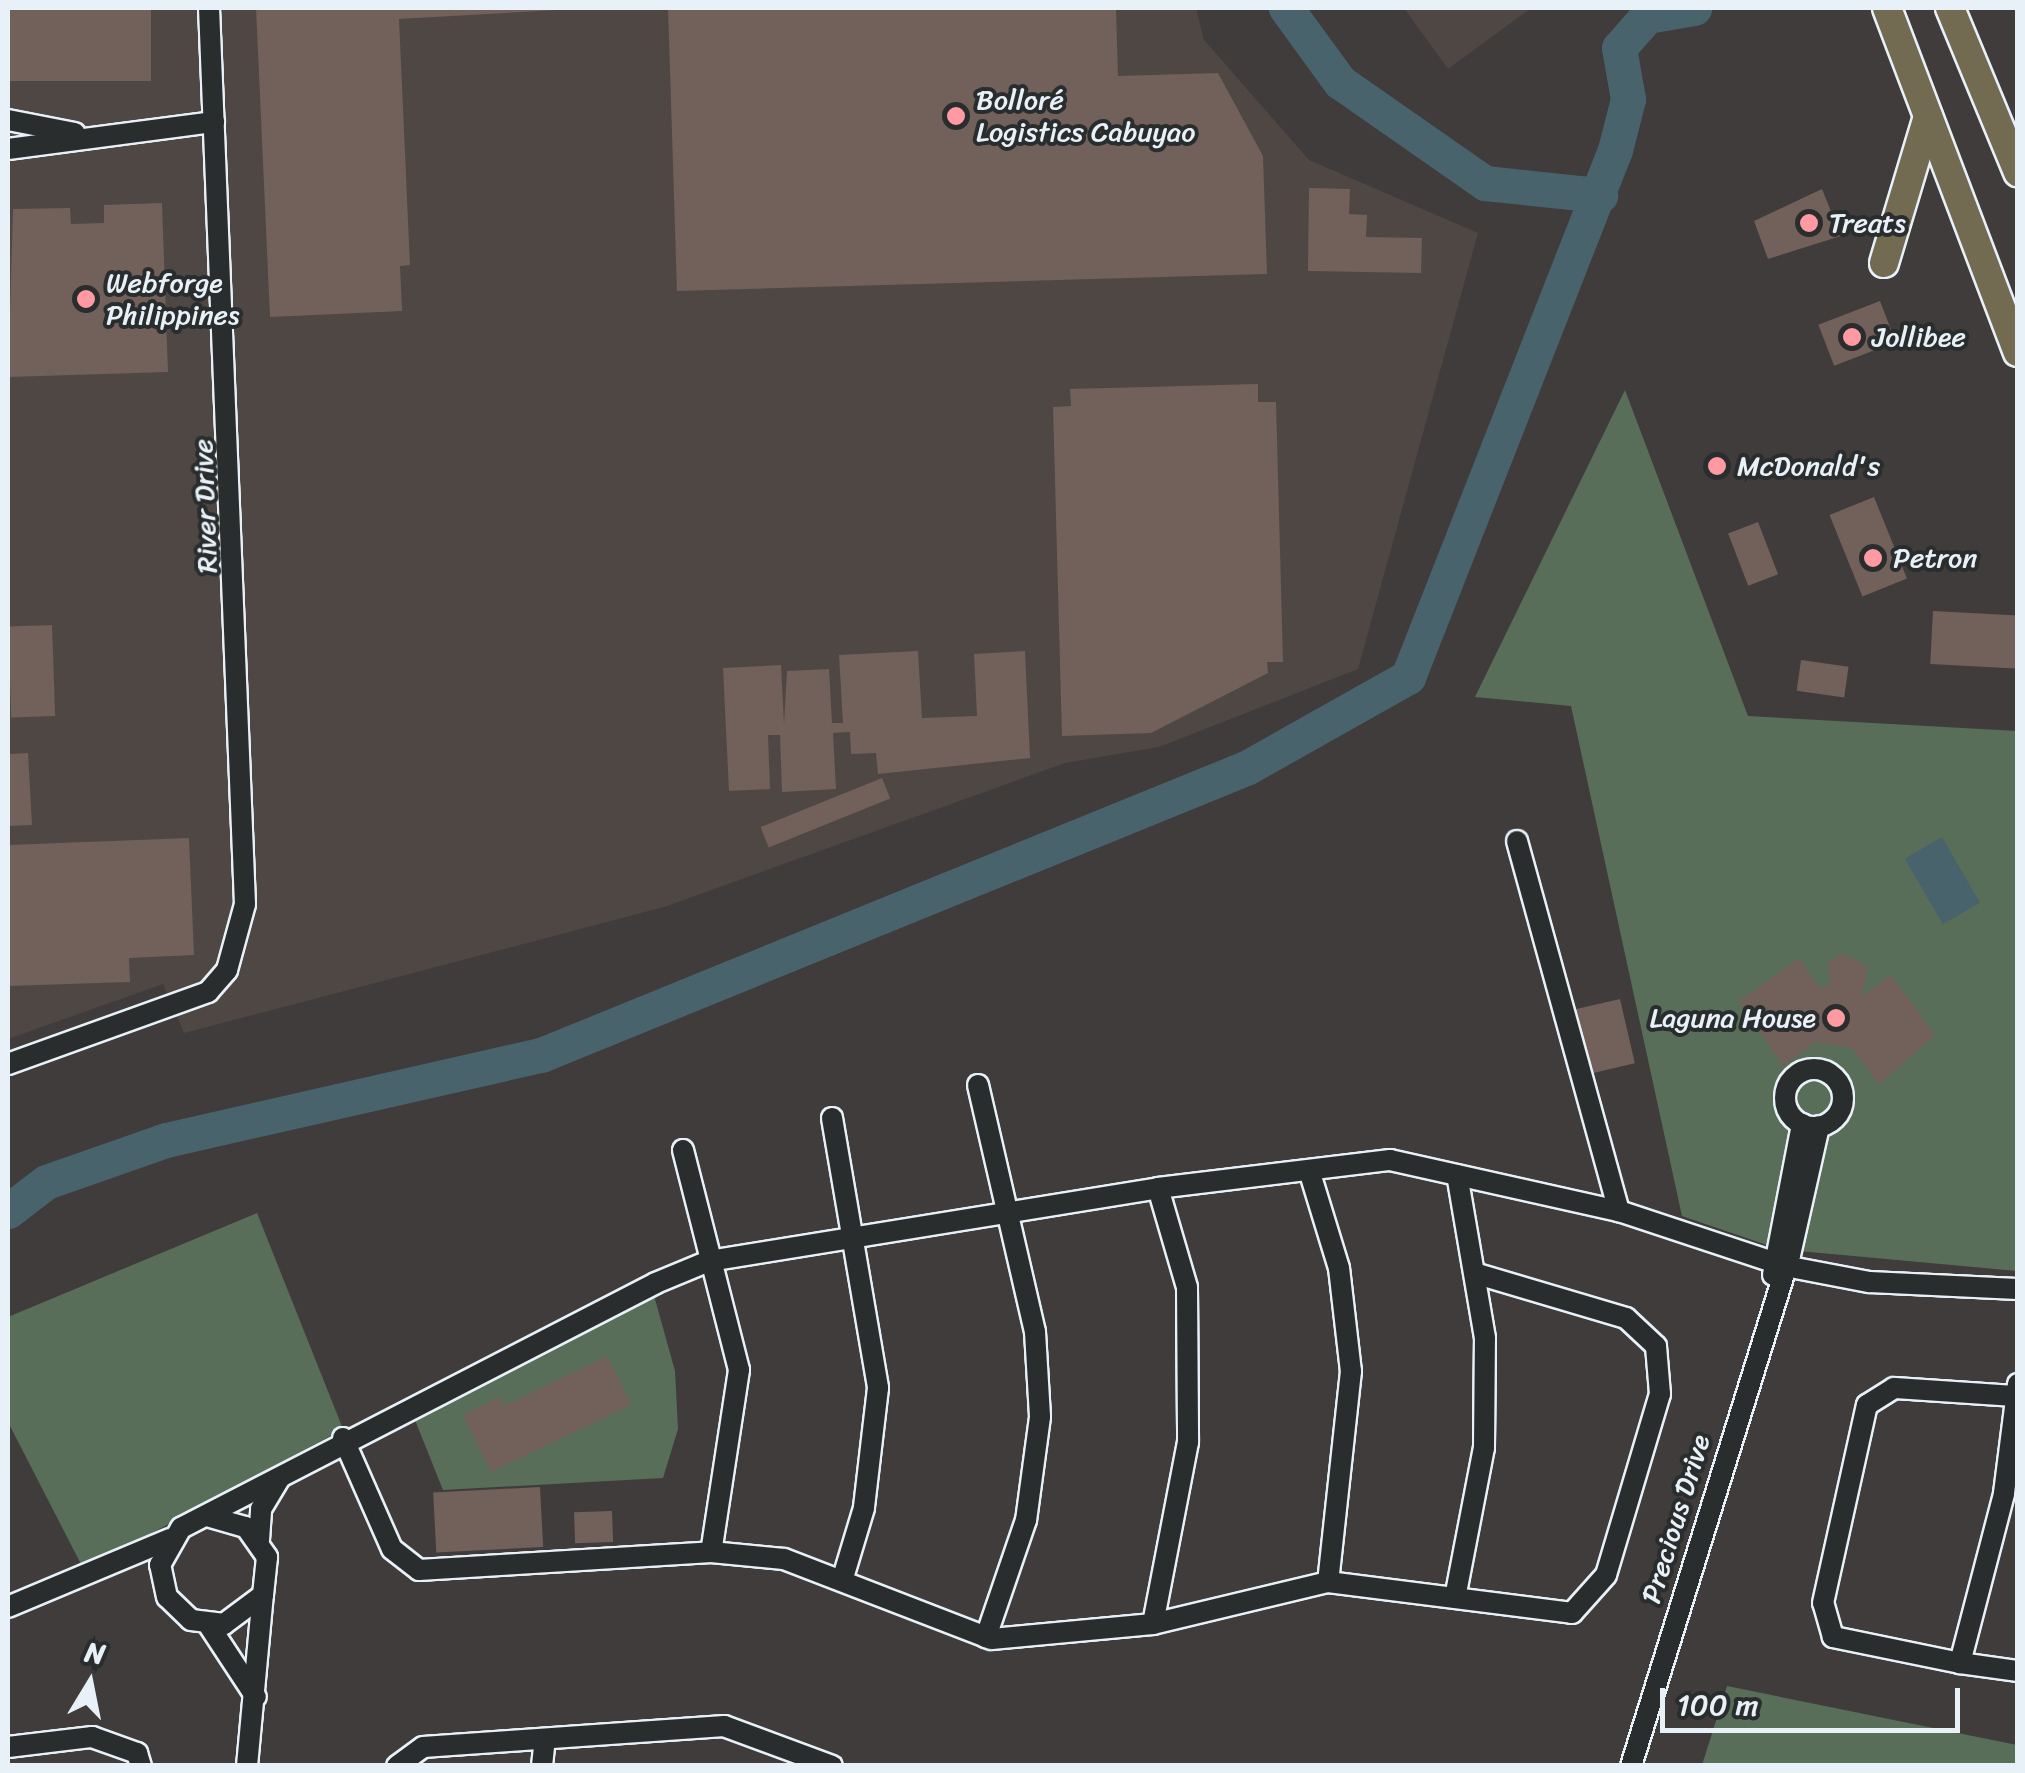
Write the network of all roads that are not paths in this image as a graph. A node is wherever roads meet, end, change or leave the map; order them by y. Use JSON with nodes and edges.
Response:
{"nodes":[{"id":1,"x":209,"y":8,"type":"edge"},
{"id":2,"x":1887,"y":8,"type":"edge"},
{"id":3,"x":1951,"y":13,"type":"edge"},
{"id":4,"x":1928,"y":116,"type":"junction"},
{"id":5,"x":8,"y":120,"type":"edge"},
{"id":6,"x":214,"y":122,"type":"junction"},
{"id":7,"x":75,"y":133,"type":"junction"},
{"id":8,"x":8,"y":149,"type":"edge"},
{"id":9,"x":2018,"y":172,"type":"edge"},
{"id":10,"x":1884,"y":263,"type":"dead end"},
{"id":11,"x":2018,"y":352,"type":"edge"},
{"id":12,"x":1517,"y":841,"type":"dead end"},
{"id":13,"x":8,"y":1064,"type":"edge"},
{"id":14,"x":978,"y":1085,"type":"dead end"},
{"id":15,"x":832,"y":1118,"type":"dead end"},
{"id":16,"x":1811,"y":1125,"type":"dead end"},
{"id":17,"x":683,"y":1150,"type":"dead end"},
{"id":18,"x":1308,"y":1170,"type":"junction"},
{"id":19,"x":1457,"y":1175,"type":"junction"},
{"id":20,"x":1158,"y":1188,"type":"junction"},
{"id":21,"x":1619,"y":1211,"type":"junction"},
{"id":22,"x":1008,"y":1213,"type":"junction"},
{"id":23,"x":856,"y":1238,"type":"junction"},
{"id":24,"x":710,"y":1261,"type":"junction"},
{"id":25,"x":1778,"y":1264,"type":"junction"},
{"id":26,"x":1477,"y":1274,"type":"junction"},
{"id":27,"x":2018,"y":1290,"type":"edge"},
{"id":28,"x":2017,"y":1390,"type":"edge"},
{"id":29,"x":343,"y":1438,"type":"junction"},
{"id":30,"x":283,"y":1474,"type":"junction"},
{"id":31,"x":210,"y":1517,"type":"junction"},
{"id":32,"x":170,"y":1540,"type":"junction"},
{"id":33,"x":259,"y":1540,"type":"junction"},
{"id":34,"x":711,"y":1552,"type":"junction"},
{"id":35,"x":126,"y":1558,"type":"junction"},
{"id":36,"x":160,"y":1564,"type":"junction"},
{"id":37,"x":842,"y":1582,"type":"junction"},
{"id":38,"x":1328,"y":1582,"type":"junction"},
{"id":39,"x":263,"y":1594,"type":"junction"},
{"id":40,"x":1455,"y":1598,"type":"junction"},
{"id":41,"x":8,"y":1607,"type":"edge"},
{"id":42,"x":208,"y":1624,"type":"junction"},
{"id":43,"x":1153,"y":1624,"type":"junction"},
{"id":44,"x":986,"y":1637,"type":"junction"},
{"id":45,"x":1960,"y":1662,"type":"junction"},
{"id":46,"x":2018,"y":1671,"type":"edge"},
{"id":47,"x":256,"y":1697,"type":"junction"},
{"id":48,"x":544,"y":1739,"type":"junction"},
{"id":49,"x":8,"y":1746,"type":"edge"},
{"id":50,"x":140,"y":1766,"type":"edge"},
{"id":51,"x":247,"y":1766,"type":"edge"},
{"id":52,"x":397,"y":1766,"type":"edge"},
{"id":53,"x":542,"y":1766,"type":"edge"},
{"id":54,"x":832,"y":1766,"type":"edge"},
{"id":55,"x":1631,"y":1766,"type":"edge"}],
"edges":[{"from":1,"to":6,"type":"street","name":"River Drive"},
{"from":2,"to":4,"type":"highway"},
{"from":3,"to":9,"type":"highway"},
{"from":4,"to":10,"type":"highway"},
{"from":4,"to":11,"type":"highway"},
{"from":5,"to":7,"type":"street"},
{"from":6,"to":7,"type":"street"},
{"from":6,"to":13,"type":"street","name":"River Drive"},
{"from":7,"to":8,"type":"street"},
{"from":12,"to":21,"type":"street"},
{"from":14,"to":22,"type":"street"},
{"from":15,"to":23,"type":"street"},
{"from":16,"to":25,"type":"street","name":"Precious Drive"},
{"from":17,"to":24,"type":"street"},
{"from":18,"to":19,"type":"street"},
{"from":18,"to":20,"type":"street"},
{"from":18,"to":38,"type":"street"},
{"from":19,"to":21,"type":"street"},
{"from":19,"to":26,"type":"street"},
{"from":20,"to":22,"type":"street"},
{"from":20,"to":43,"type":"street"},
{"from":21,"to":25,"type":"street"},
{"from":22,"to":23,"type":"street"},
{"from":22,"to":44,"type":"street"},
{"from":23,"to":24,"type":"street"},
{"from":23,"to":37,"type":"street"},
{"from":24,"to":29,"type":"street"},
{"from":24,"to":34,"type":"street"},
{"from":25,"to":27,"type":"street"},
{"from":25,"to":55,"type":"street","name":"Precious Drive"},
{"from":26,"to":40,"type":"street"},
{"from":26,"to":40,"type":"street"},
{"from":28,"to":45,"type":"street"},
{"from":28,"to":45,"type":"street"},
{"from":29,"to":30,"type":"street"},
{"from":29,"to":34,"type":"street"},
{"from":30,"to":31,"type":"street"},
{"from":30,"to":33,"type":"street"},
{"from":31,"to":32,"type":"street"},
{"from":31,"to":33,"type":"street"},
{"from":32,"to":35,"type":"street"},
{"from":32,"to":36,"type":"street"},
{"from":33,"to":39,"type":"street"},
{"from":34,"to":37,"type":"street"},
{"from":35,"to":36,"type":"street"},
{"from":35,"to":41,"type":"street"},
{"from":36,"to":42,"type":"street"},
{"from":37,"to":44,"type":"street"},
{"from":38,"to":40,"type":"street"},
{"from":38,"to":43,"type":"street"},
{"from":39,"to":42,"type":"street"},
{"from":39,"to":47,"type":"street"},
{"from":42,"to":47,"type":"street"},
{"from":43,"to":44,"type":"street"},
{"from":45,"to":46,"type":"street"},
{"from":47,"to":51,"type":"street"},
{"from":48,"to":52,"type":"street"},
{"from":48,"to":53,"type":"street"},
{"from":48,"to":54,"type":"street"},
{"from":49,"to":50,"type":"street"}]}
